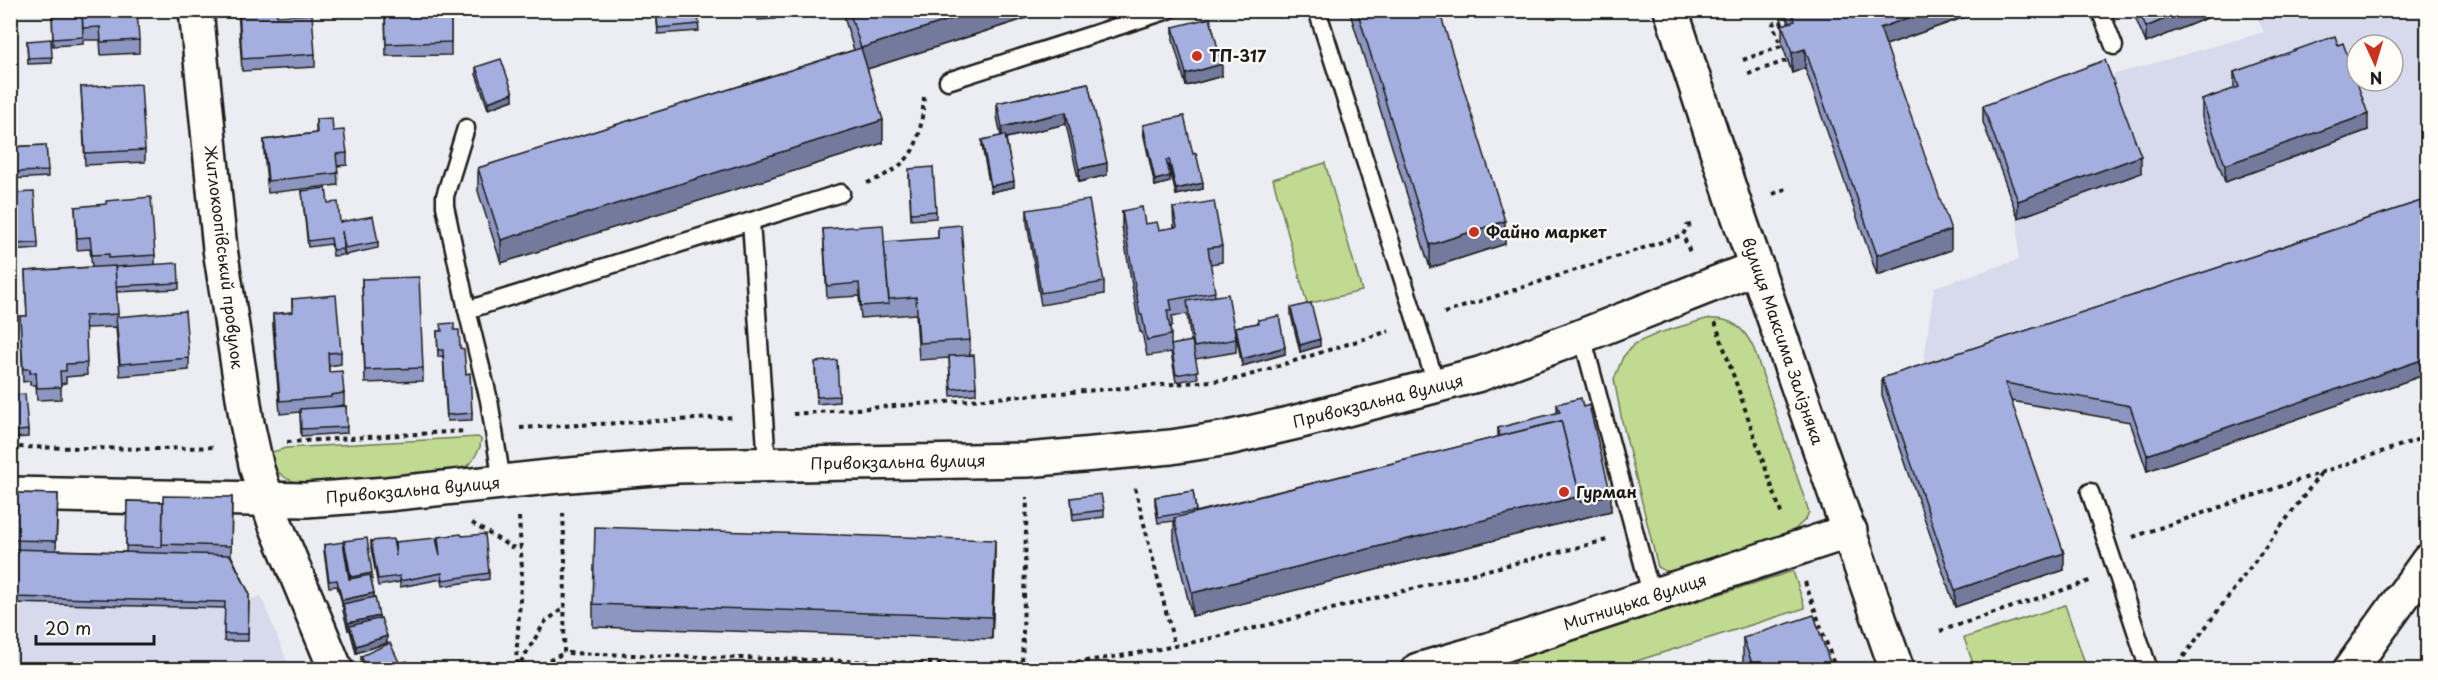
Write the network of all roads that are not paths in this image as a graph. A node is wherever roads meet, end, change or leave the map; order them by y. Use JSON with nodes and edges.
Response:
{"nodes":[{"id":1,"x":196,"y":10,"type":"edge"},
{"id":2,"x":1169,"y":10,"type":"edge"},
{"id":3,"x":1317,"y":10,"type":"edge"},
{"id":4,"x":1671,"y":10,"type":"edge"},
{"id":5,"x":2100,"y":10,"type":"edge"},
{"id":6,"x":2114,"y":46,"type":"dead end"},
{"id":7,"x":948,"y":81,"type":"road end"},
{"id":8,"x":466,"y":128,"type":"dead end"},
{"id":9,"x":841,"y":193,"type":"road end"},
{"id":10,"x":751,"y":221,"type":"junction"},
{"id":11,"x":1757,"y":267,"type":"junction"},
{"id":12,"x":467,"y":310,"type":"junction"},
{"id":13,"x":1582,"y":336,"type":"junction"},
{"id":14,"x":1437,"y":387,"type":"junction"},
{"id":15,"x":767,"y":464,"type":"junction"},
{"id":16,"x":508,"y":481,"type":"junction"},
{"id":17,"x":2090,"y":492,"type":"dead end"},
{"id":18,"x":10,"y":494,"type":"edge"},
{"id":19,"x":268,"y":500,"type":"junction"},
{"id":20,"x":1850,"y":531,"type":"junction"},
{"id":21,"x":2427,"y":561,"type":"edge"},
{"id":22,"x":1652,"y":597,"type":"junction"},
{"id":23,"x":336,"y":669,"type":"edge"},
{"id":24,"x":1418,"y":669,"type":"edge"},
{"id":25,"x":1897,"y":669,"type":"edge"},
{"id":26,"x":2149,"y":669,"type":"edge"},
{"id":27,"x":2350,"y":669,"type":"edge"}],
"edges":[{"from":1,"to":19,"type":"street","name":"Житлокоопівський провулок"},
{"from":2,"to":7,"type":"lane"},
{"from":3,"to":14,"type":"lane"},
{"from":4,"to":11,"type":"street","name":"вулиця Максима Залізняка"},
{"from":5,"to":6,"type":"lane"},
{"from":8,"to":12,"type":"lane"},
{"from":9,"to":10,"type":"lane"},
{"from":10,"to":12,"type":"lane"},
{"from":10,"to":15,"type":"lane"},
{"from":11,"to":13,"type":"street","name":"Привокзальна вулиця"},
{"from":11,"to":20,"type":"street","name":"вулиця Максима Залізняка"},
{"from":12,"to":16,"type":"lane"},
{"from":13,"to":14,"type":"street","name":"Привокзальна вулиця"},
{"from":13,"to":22,"type":"lane"},
{"from":14,"to":15,"type":"street","name":"Привокзальна вулиця"},
{"from":15,"to":16,"type":"street","name":"Привокзальна вулиця"},
{"from":16,"to":19,"type":"street","name":"Привокзальна вулиця"},
{"from":17,"to":26,"type":"lane"},
{"from":18,"to":19,"type":"street","name":"Привокзальна вулиця"},
{"from":19,"to":23,"type":"street","name":"Житлокоопівський провулок"},
{"from":20,"to":22,"type":"street","name":"Митницька вулиця"},
{"from":20,"to":25,"type":"street","name":"вулиця Максима Залізняка"},
{"from":21,"to":27,"type":"street"},
{"from":22,"to":24,"type":"street","name":"Митницька вулиця"}]}
